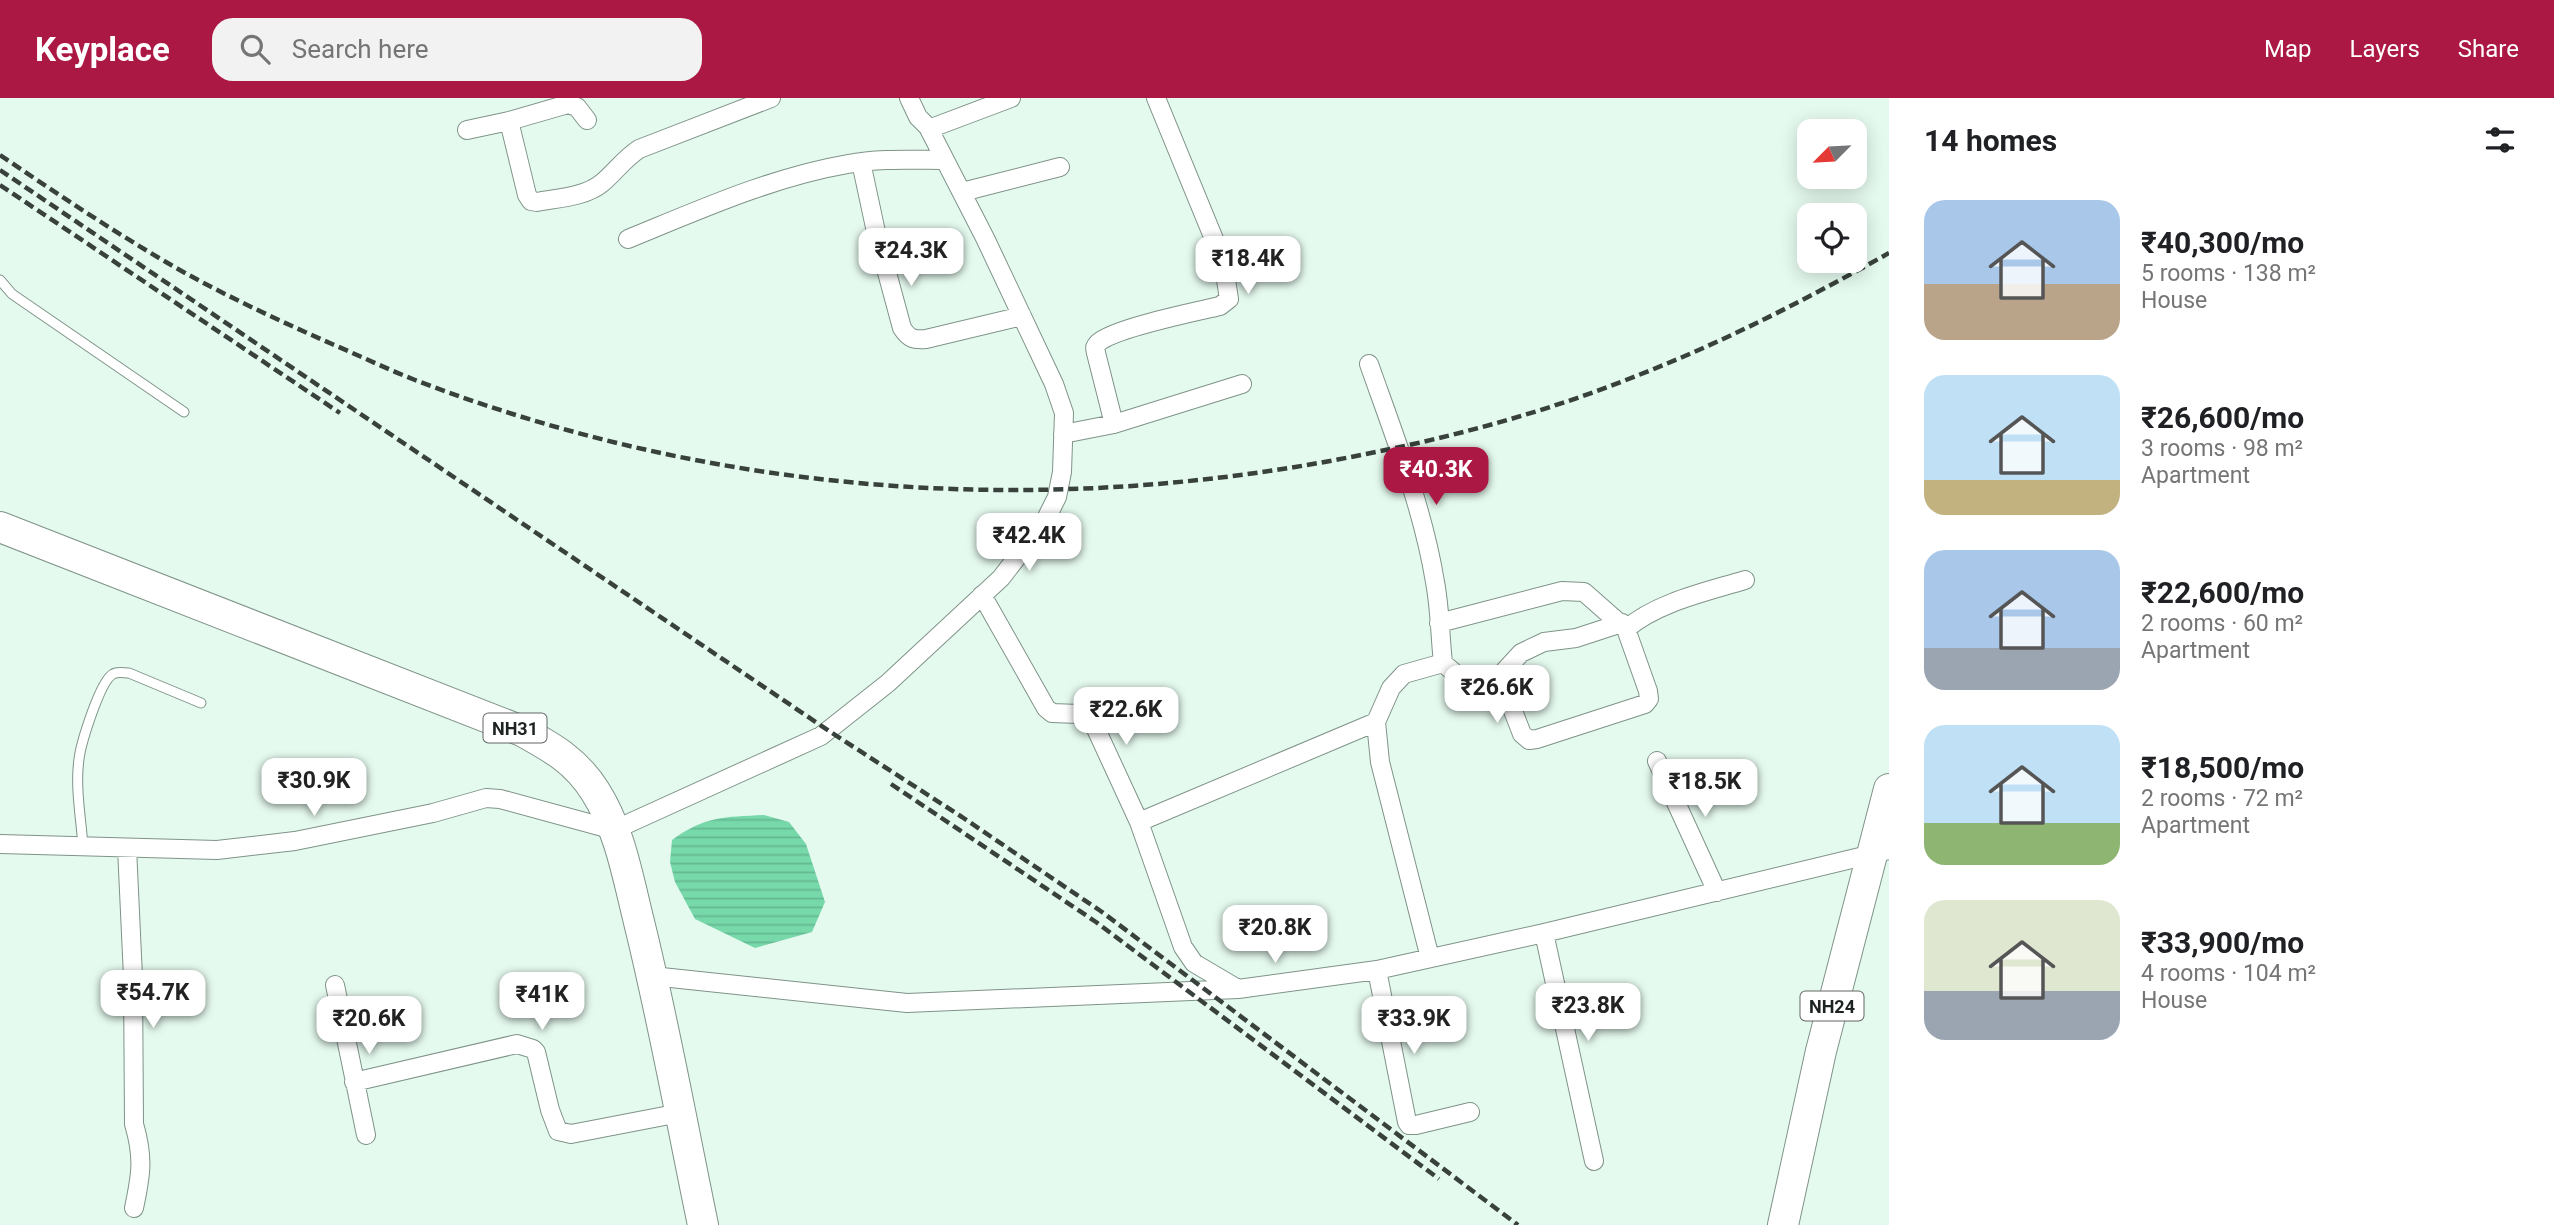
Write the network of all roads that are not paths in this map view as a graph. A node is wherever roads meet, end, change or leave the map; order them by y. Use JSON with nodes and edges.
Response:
{"nodes":[{"id":1,"x":771,"y":98,"type":"edge"},
{"id":2,"x":909,"y":98,"type":"edge"},
{"id":3,"x":1012,"y":98,"type":"edge"},
{"id":4,"x":1156,"y":98,"type":"edge"},
{"id":5,"x":587,"y":120,"type":"dead end"},
{"id":6,"x":509,"y":121,"type":"junction"},
{"id":7,"x":928,"y":127,"type":"junction"},
{"id":8,"x":467,"y":130,"type":"dead end"},
{"id":9,"x":945,"y":160,"type":"junction"},
{"id":10,"x":861,"y":162,"type":"junction"},
{"id":11,"x":1060,"y":167,"type":"dead end"},
{"id":12,"x":961,"y":192,"type":"junction"},
{"id":13,"x":628,"y":239,"type":"dead end"},
{"id":14,"x":0,"y":280,"type":"edge"},
{"id":15,"x":1022,"y":316,"type":"junction"},
{"id":16,"x":1369,"y":364,"type":"dead end"},
{"id":17,"x":1242,"y":384,"type":"dead end"},
{"id":18,"x":184,"y":412,"type":"dead end"},
{"id":19,"x":1114,"y":424,"type":"junction"},
{"id":20,"x":1063,"y":434,"type":"junction"},
{"id":21,"x":0,"y":527,"type":"edge"},
{"id":22,"x":1745,"y":580,"type":"dead end"},
{"id":23,"x":982,"y":595,"type":"junction"},
{"id":24,"x":1439,"y":623,"type":"junction"},
{"id":25,"x":1624,"y":626,"type":"junction"},
{"id":26,"x":1443,"y":663,"type":"junction"},
{"id":27,"x":1499,"y":677,"type":"junction"},
{"id":28,"x":201,"y":703,"type":"dead end"},
{"id":29,"x":1376,"y":722,"type":"junction"},
{"id":30,"x":1657,"y":761,"type":"dead end"},
{"id":31,"x":1889,"y":789,"type":"edge"},
{"id":32,"x":1139,"y":822,"type":"junction"},
{"id":33,"x":614,"y":830,"type":"junction"},
{"id":34,"x":0,"y":844,"type":"edge"},
{"id":35,"x":83,"y":846,"type":"junction"},
{"id":36,"x":127,"y":848,"type":"junction"},
{"id":37,"x":1880,"y":853,"type":"edge"},
{"id":38,"x":1717,"y":892,"type":"junction"},
{"id":39,"x":1544,"y":933,"type":"junction"},
{"id":40,"x":1430,"y":958,"type":"junction"},
{"id":41,"x":1377,"y":970,"type":"junction"},
{"id":42,"x":652,"y":976,"type":"junction"},
{"id":43,"x":335,"y":985,"type":"dead end"},
{"id":44,"x":1238,"y":989,"type":"junction"},
{"id":45,"x":354,"y":1083,"type":"junction"},
{"id":46,"x":1469,"y":1112,"type":"dead end"},
{"id":47,"x":680,"y":1113,"type":"junction"},
{"id":48,"x":366,"y":1135,"type":"dead end"},
{"id":49,"x":1594,"y":1161,"type":"dead end"},
{"id":50,"x":134,"y":1208,"type":"dead end"},
{"id":51,"x":703,"y":1225,"type":"edge"},
{"id":52,"x":1783,"y":1225,"type":"edge"}],
"edges":[{"from":1,"to":6,"type":"street"},
{"from":2,"to":7,"type":"street"},
{"from":3,"to":7,"type":"street"},
{"from":4,"to":19,"type":"street"},
{"from":5,"to":6,"type":"street"},
{"from":6,"to":8,"type":"street"},
{"from":7,"to":9,"type":"street"},
{"from":9,"to":10,"type":"street"},
{"from":9,"to":12,"type":"street"},
{"from":10,"to":13,"type":"street"},
{"from":10,"to":15,"type":"street"},
{"from":11,"to":12,"type":"street"},
{"from":12,"to":15,"type":"street"},
{"from":14,"to":18,"type":"lane"},
{"from":15,"to":20,"type":"street"},
{"from":16,"to":24,"type":"street"},
{"from":17,"to":19,"type":"street"},
{"from":19,"to":20,"type":"street"},
{"from":20,"to":23,"type":"street"},
{"from":21,"to":33,"type":"highway","number":"NH31"},
{"from":22,"to":25,"type":"street"},
{"from":23,"to":32,"type":"street"},
{"from":23,"to":33,"type":"street"},
{"from":24,"to":25,"type":"street"},
{"from":24,"to":26,"type":"street"},
{"from":25,"to":27,"type":"street"},
{"from":25,"to":27,"type":"street"},
{"from":26,"to":27,"type":"street"},
{"from":26,"to":29,"type":"street"},
{"from":28,"to":35,"type":"lane"},
{"from":29,"to":32,"type":"street"},
{"from":29,"to":40,"type":"street"},
{"from":30,"to":38,"type":"street"},
{"from":31,"to":37,"type":"highway","number":"NH24"},
{"from":32,"to":44,"type":"street"},
{"from":33,"to":36,"type":"street"},
{"from":33,"to":42,"type":"highway","number":"NH31"},
{"from":34,"to":35,"type":"street"},
{"from":35,"to":36,"type":"street"},
{"from":36,"to":50,"type":"street"},
{"from":37,"to":38,"type":"street"},
{"from":37,"to":52,"type":"highway","number":"NH24"},
{"from":38,"to":39,"type":"street"},
{"from":39,"to":40,"type":"street"},
{"from":39,"to":49,"type":"street"},
{"from":40,"to":41,"type":"street"},
{"from":41,"to":44,"type":"street"},
{"from":41,"to":46,"type":"street"},
{"from":42,"to":44,"type":"street"},
{"from":42,"to":47,"type":"highway","number":"NH31"},
{"from":43,"to":45,"type":"street"},
{"from":45,"to":47,"type":"street"},
{"from":45,"to":48,"type":"street"},
{"from":47,"to":51,"type":"highway","number":"NH31"}]}
